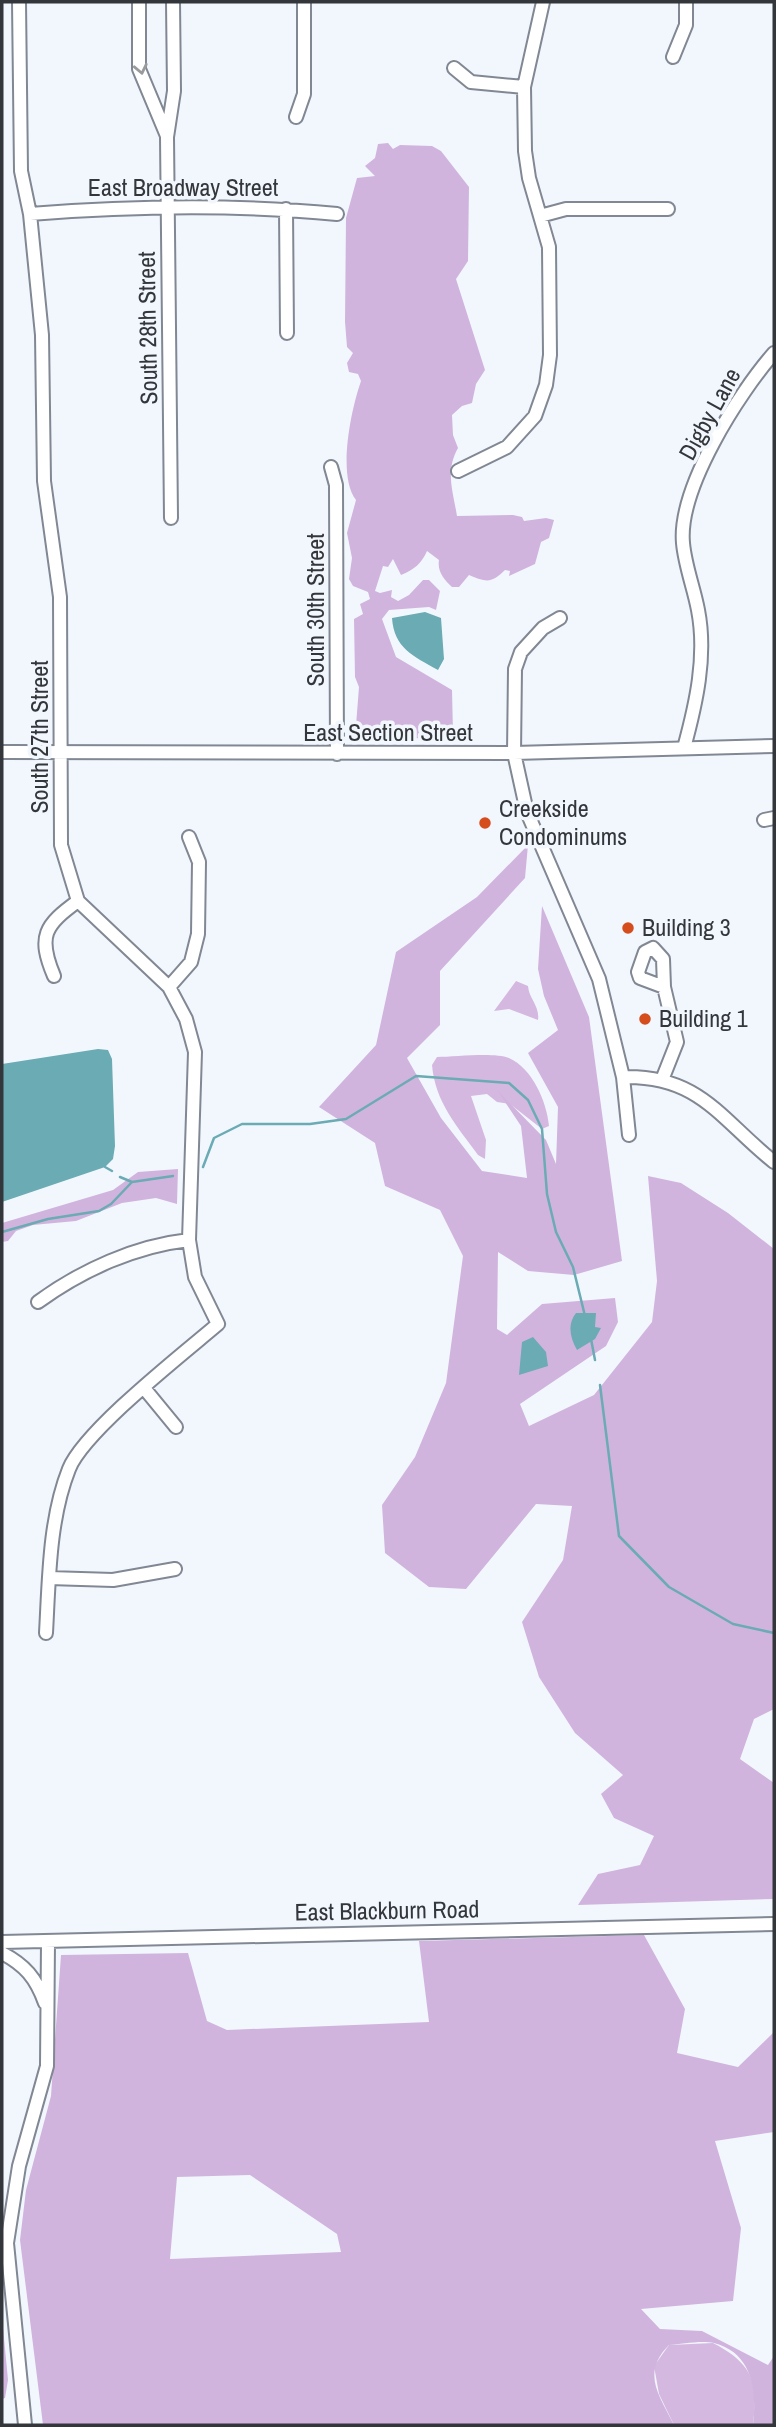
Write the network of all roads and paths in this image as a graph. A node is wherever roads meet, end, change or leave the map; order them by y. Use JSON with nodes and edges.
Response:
{"nodes":[{"id":1,"x":19,"y":2,"type":"edge"},
{"id":2,"x":139,"y":2,"type":"edge"},
{"id":3,"x":173,"y":2,"type":"edge"},
{"id":4,"x":304,"y":2,"type":"edge"},
{"id":5,"x":543,"y":2,"type":"edge"},
{"id":6,"x":686,"y":2,"type":"edge"},
{"id":7,"x":673,"y":57,"type":"dead end"},
{"id":8,"x":454,"y":68,"type":"dead end"},
{"id":9,"x":524,"y":87,"type":"junction"},
{"id":10,"x":296,"y":117,"type":"dead end"},
{"id":11,"x":167,"y":137,"type":"junction"},
{"id":12,"x":168,"y":206,"type":"junction"},
{"id":13,"x":286,"y":209,"type":"junction"},
{"id":14,"x":668,"y":209,"type":"dead end"},
{"id":15,"x":30,"y":214,"type":"junction"},
{"id":16,"x":337,"y":214,"type":"dead end"},
{"id":17,"x":540,"y":216,"type":"junction"},
{"id":18,"x":287,"y":333,"type":"dead end"},
{"id":19,"x":774,"y":353,"type":"edge"},
{"id":20,"x":331,"y":467,"type":"dead end"},
{"id":21,"x":458,"y":471,"type":"dead end"},
{"id":22,"x":171,"y":518,"type":"dead end"},
{"id":23,"x":560,"y":618,"type":"dead end"},
{"id":24,"x":774,"y":746,"type":"edge"},
{"id":25,"x":684,"y":748,"type":"junction"},
{"id":26,"x":2,"y":752,"type":"edge"},
{"id":27,"x":61,"y":753,"type":"junction"},
{"id":28,"x":514,"y":753,"type":"junction"},
{"id":29,"x":337,"y":754,"type":"junction"},
{"id":30,"x":189,"y":837,"type":"dead end"},
{"id":31,"x":78,"y":901,"type":"junction"},
{"id":32,"x":54,"y":976,"type":"dead end"},
{"id":33,"x":169,"y":987,"type":"junction"},
{"id":34,"x":664,"y":987,"type":"dead end"},
{"id":35,"x":623,"y":1077,"type":"junction"},
{"id":36,"x":662,"y":1080,"type":"junction"},
{"id":37,"x":629,"y":1135,"type":"dead end"},
{"id":38,"x":774,"y":1162,"type":"edge"},
{"id":39,"x":189,"y":1240,"type":"junction"},
{"id":40,"x":37,"y":1302,"type":"dead end"},
{"id":41,"x":144,"y":1388,"type":"junction"},
{"id":42,"x":176,"y":1427,"type":"dead end"},
{"id":43,"x":175,"y":1569,"type":"dead end"},
{"id":44,"x":49,"y":1578,"type":"junction"},
{"id":45,"x":46,"y":1633,"type":"dead end"},
{"id":46,"x":774,"y":1924,"type":"edge"},
{"id":47,"x":2,"y":1942,"type":"edge"},
{"id":48,"x":48,"y":1942,"type":"junction"},
{"id":49,"x":2,"y":1953,"type":"edge"},
{"id":50,"x":47,"y":2010,"type":"junction"},
{"id":51,"x":25,"y":2425,"type":"edge"}],
"edges":[{"from":1,"to":15,"type":"street","name":"South 27th Street"},
{"from":2,"to":11,"type":"street","name":"South 28th Street","one_way":true},
{"from":3,"to":11,"type":"street","name":"South 28th Street"},
{"from":4,"to":10,"type":"street"},
{"from":5,"to":9,"type":"street"},
{"from":6,"to":7,"type":"street"},
{"from":8,"to":9,"type":"street"},
{"from":9,"to":17,"type":"street"},
{"from":11,"to":12,"type":"street","name":"South 28th Street"},
{"from":12,"to":13,"type":"street","name":"East Broadway Street"},
{"from":12,"to":15,"type":"street","name":"East Broadway Street"},
{"from":12,"to":22,"type":"street","name":"South 28th Street"},
{"from":13,"to":16,"type":"street","name":"East Broadway Street"},
{"from":13,"to":18,"type":"street"},
{"from":14,"to":17,"type":"street"},
{"from":15,"to":27,"type":"street","name":"South 27th Street"},
{"from":17,"to":21,"type":"street"},
{"from":19,"to":25,"type":"street","name":"Digby Lane"},
{"from":20,"to":29,"type":"street","name":"South 30th Street"},
{"from":23,"to":28,"type":"street"},
{"from":24,"to":25,"type":"street","name":"East Section Street"},
{"from":25,"to":28,"type":"street","name":"East Section Street"},
{"from":26,"to":27,"type":"street","name":"East Section Street"},
{"from":27,"to":29,"type":"street","name":"East Section Street"},
{"from":27,"to":31,"type":"street","name":"South 27th Street"},
{"from":28,"to":29,"type":"street","name":"East Section Street"},
{"from":28,"to":35,"type":"street"},
{"from":30,"to":33,"type":"street"},
{"from":31,"to":32,"type":"street"},
{"from":31,"to":33,"type":"street","name":"South 27th Street"},
{"from":33,"to":39,"type":"street","name":"South 27th Street"},
{"from":34,"to":36,"type":"street"},
{"from":35,"to":36,"type":"street"},
{"from":35,"to":37,"type":"street"},
{"from":36,"to":38,"type":"street"},
{"from":39,"to":40,"type":"street"},
{"from":39,"to":41,"type":"street","name":"South 27th Street"},
{"from":41,"to":42,"type":"street"},
{"from":41,"to":44,"type":"street"},
{"from":43,"to":44,"type":"street"},
{"from":44,"to":45,"type":"street"},
{"from":46,"to":48,"type":"street","name":"East Blackburn Road"},
{"from":47,"to":48,"type":"street","name":"East Blackburn Road"},
{"from":48,"to":50,"type":"street"},
{"from":49,"to":50,"type":"street"},
{"from":50,"to":51,"type":"street"}]}
